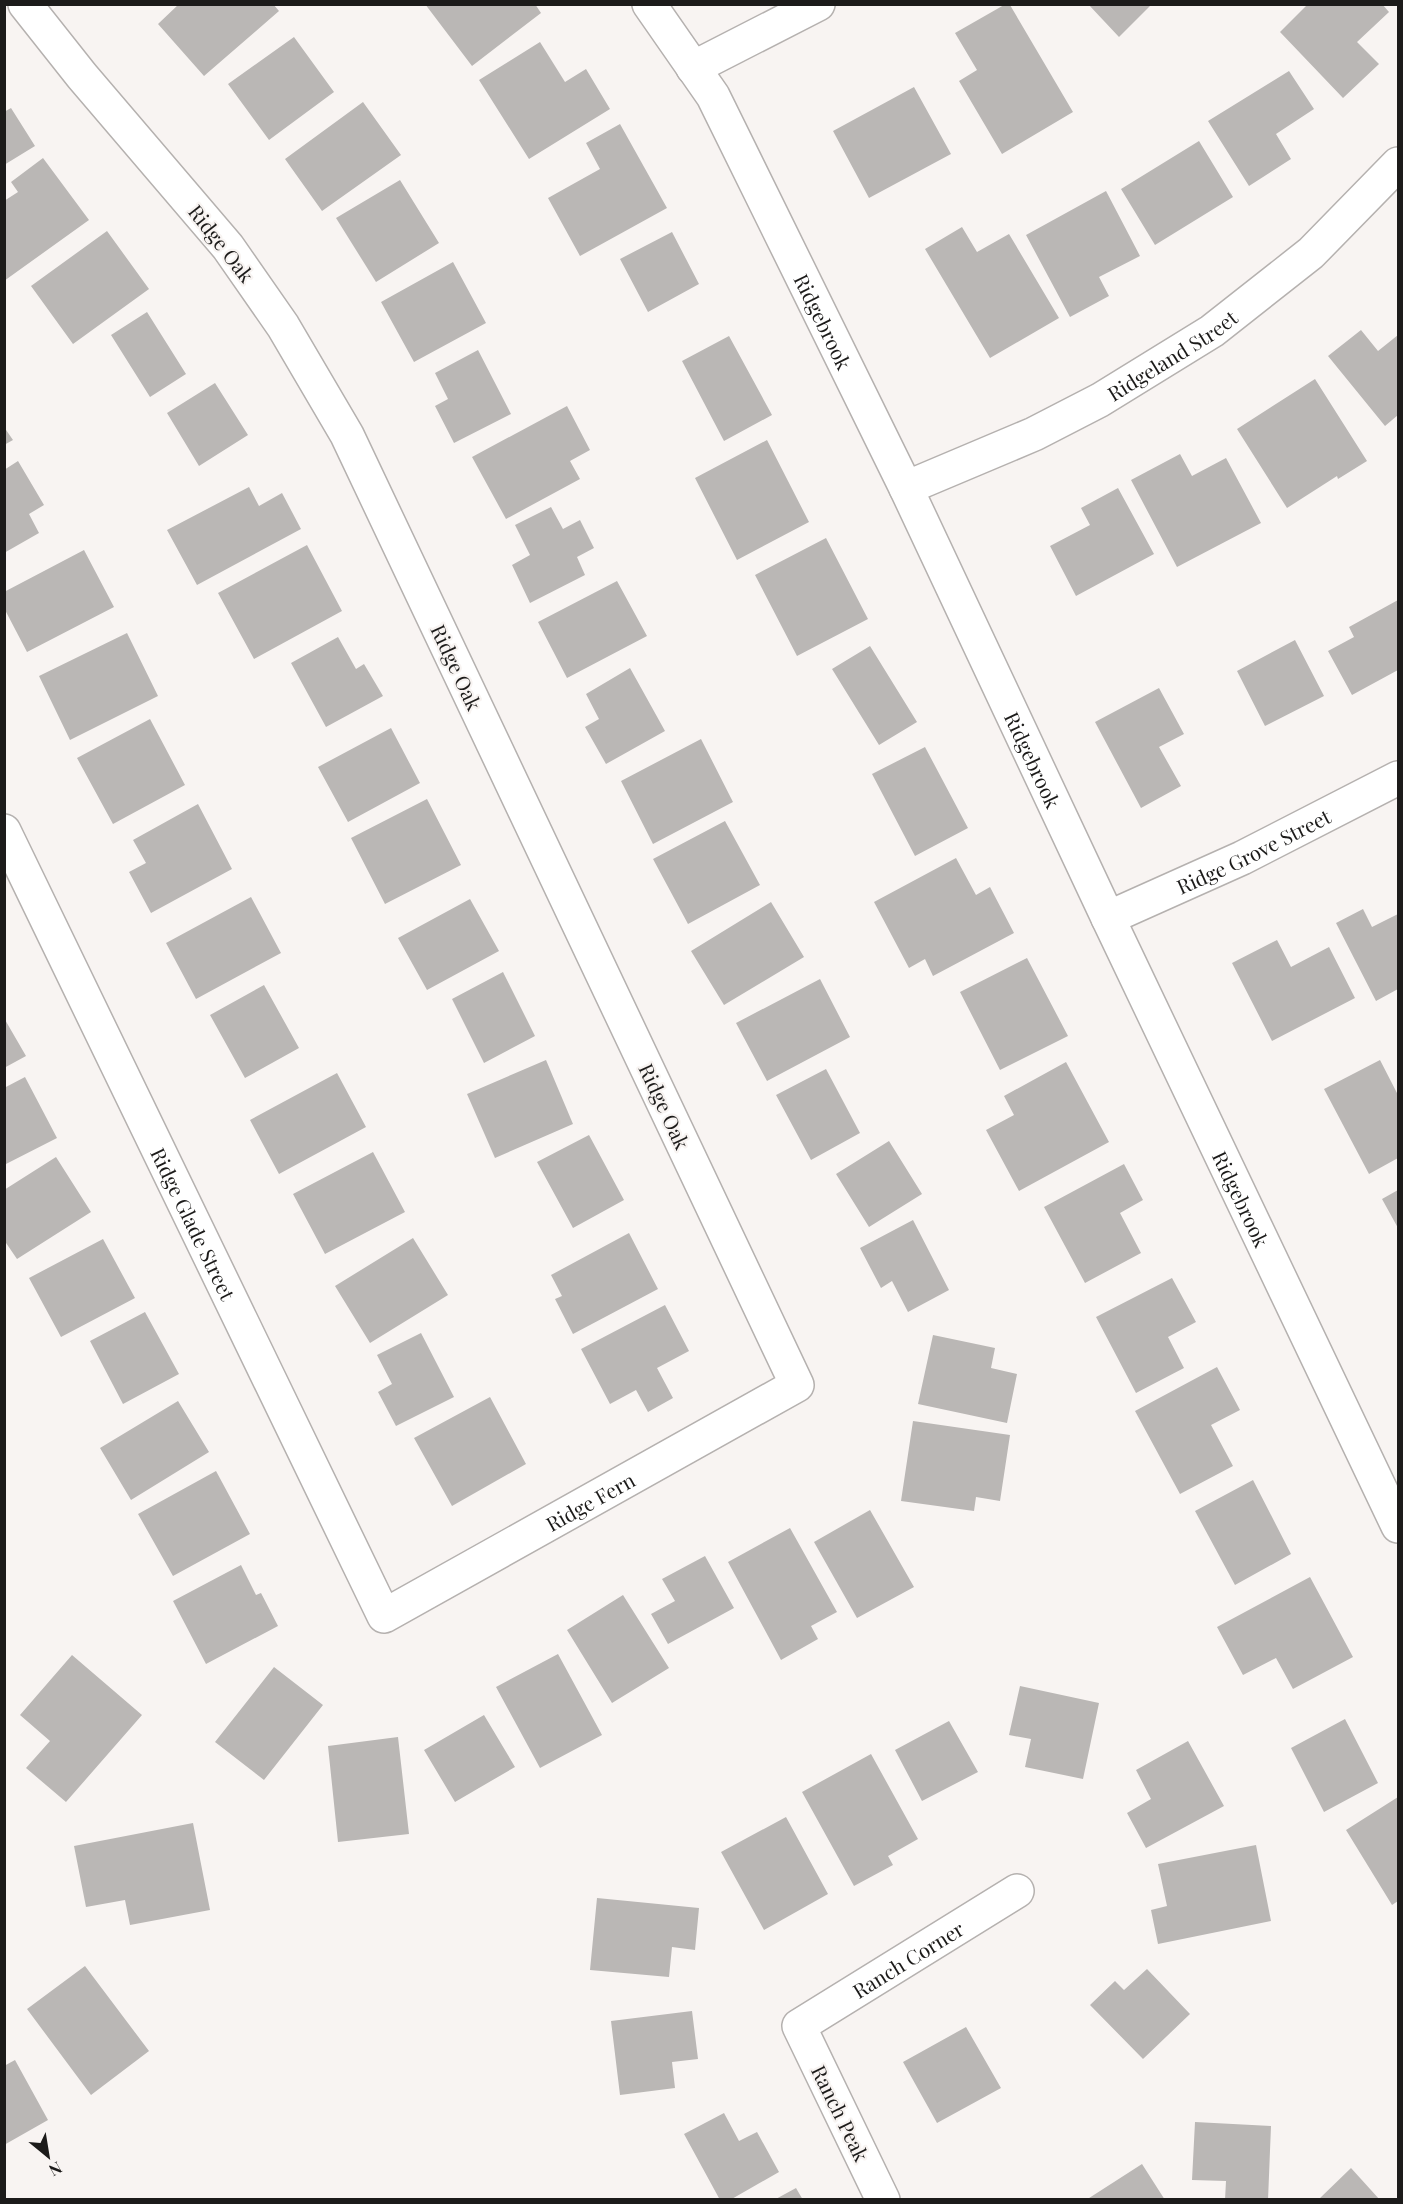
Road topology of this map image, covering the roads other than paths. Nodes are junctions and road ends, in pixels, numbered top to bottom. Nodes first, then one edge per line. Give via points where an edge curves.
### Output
1 (26, 4) edge
2 (649, 4) edge
3 (818, 4) edge
4 (693, 68) junction
5 (1398, 164) edge
6 (906, 488) junction
7 (1398, 778) edge
8 (4, 831) edge
9 (1108, 918) junction
10 (797, 1385) joint
11 (1398, 1526) edge
12 (384, 1616) joint
13 (1017, 1891) dead end
14 (799, 2026) joint
15 (883, 2199) edge

1 - 10 street, Ridge Oak via 228,247 283,326 347,435
2 - 4 street, Ridgebrook
3 - 4 street
4 - 6 street, Ridgebrook via 713,96
5 - 6 street, Ridgeland Street via 1311,253 1212,331 1081,410
6 - 9 street, Ridgebrook
7 - 9 street, Ridge Grove Street via 1242,858
8 - 12 street, Ridge Glade Street
9 - 11 street, Ridgebrook
10 - 12 street, Ridge Fern
13 - 14 street, Ranch Corner
14 - 15 street, Ranch Peak

